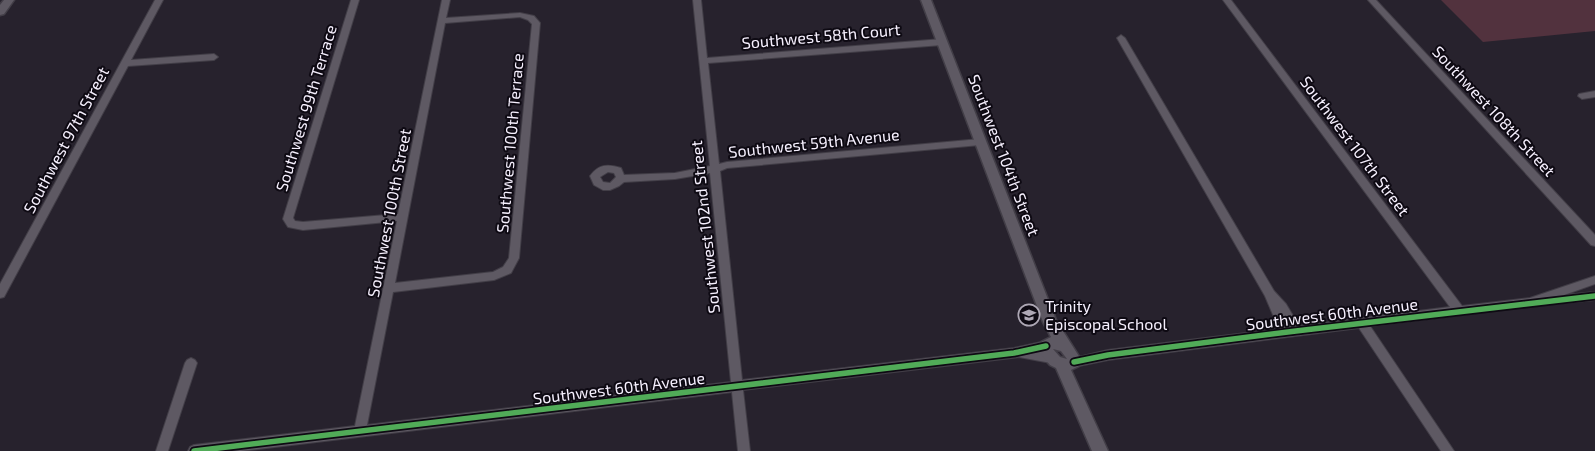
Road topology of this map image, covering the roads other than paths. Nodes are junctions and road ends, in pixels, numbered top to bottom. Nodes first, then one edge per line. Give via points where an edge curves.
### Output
1 (9, 0) edge
2 (159, 0) edge
3 (354, 0) edge
4 (446, 0) edge
5 (697, 0) edge
6 (926, 0) edge
7 (1227, 0) edge
8 (1372, 0) edge
9 (0, 12) edge
10 (442, 21) junction
11 (1121, 38) dead end
12 (942, 42) junction
13 (214, 57) dead end
14 (703, 61) junction
15 (125, 63) junction
16 (1595, 94) edge
17 (1582, 96) dead end
18 (980, 142) junction
19 (714, 169) junction
20 (621, 178) dead end
21 (403, 217) junction
22 (1595, 242) edge
23 (1595, 280) edge
24 (389, 288) junction
25 (0, 294) edge
26 (1595, 296) edge
27 (1531, 302) junction
28 (1459, 310) junction
29 (1362, 322) junction
30 (1291, 331) junction
31 (1061, 355) junction
32 (191, 363) dead end
33 (737, 387) junction
34 (360, 431) junction
35 (162, 451) edge
36 (194, 451) edge
37 (744, 451) edge
38 (1100, 451) edge
39 (1448, 451) edge

1 - 9 street
2 - 15 street, Southwest 97th Street
3 - 21 street, Southwest 99th Terrace via 288,219 292,224 308,226
4 - 10 street, Southwest 100th Street
5 - 14 street, Southwest 102nd Street
6 - 12 street, Southwest 104th Street
7 - 28 street, Southwest 107th Street
8 - 22 street, Southwest 108th Street
10 - 21 street, Southwest 100th Street
10 - 24 street, Southwest 100th Terrace via 516,15 531,18 536,26 515,254 508,270 489,277
11 - 30 street
12 - 14 street, Southwest 58th Court
12 - 18 street, Southwest 104th Street
13 - 15 street
14 - 19 street, Southwest 102nd Street
15 - 25 street, Southwest 97th Street
16 - 17 street
18 - 19 street, Southwest 59th Avenue via 727,165
18 - 31 street, Southwest 104th Street
19 - 20 street, Southwest 59th Avenue via 702,174
19 - 33 street, Southwest 102nd Street
21 - 24 street, Southwest 100th Street
23 - 27 street, Southwest 60th Avenue
24 - 34 street, Southwest 100th Street
26 - 27 street, Southwest 60th Avenue
27 - 28 street, Southwest 60th Avenue
28 - 29 street, Southwest 60th Avenue
29 - 30 street, Southwest 60th Avenue
29 - 39 street
30 - 31 street, Southwest 60th Avenue via 1108,355
31 - 33 street, Southwest 60th Avenue via 1014,353
31 - 38 street, Southwest 104th Street
32 - 35 street
33 - 34 street, Southwest 60th Avenue
33 - 37 street, Southwest 102nd Street
34 - 36 street, Southwest 60th Avenue

